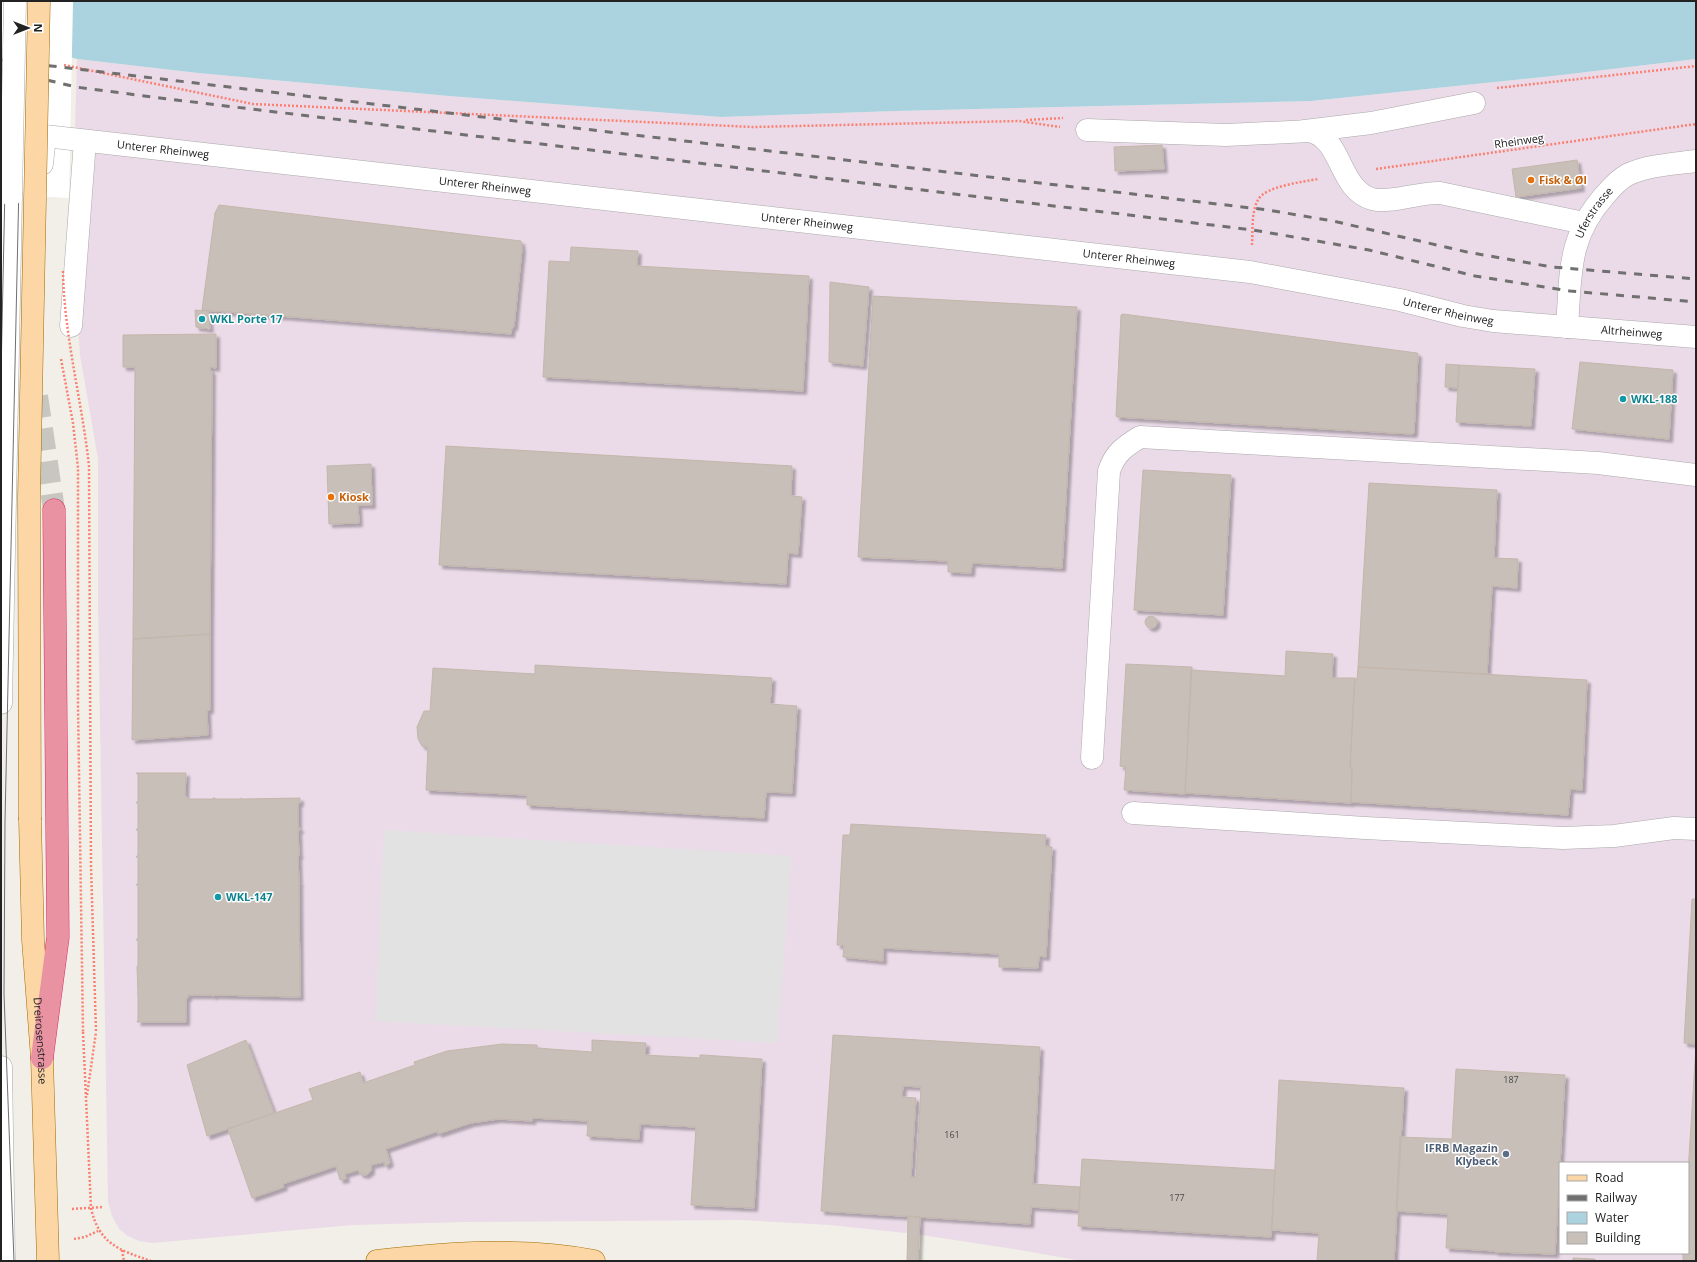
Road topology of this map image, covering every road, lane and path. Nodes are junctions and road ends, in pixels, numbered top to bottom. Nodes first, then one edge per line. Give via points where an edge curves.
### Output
1 (15, 1) edge
2 (39, 1) edge
3 (65, 62) dead end
4 (62, 64) dead end
5 (65, 69) dead end
6 (1474, 103) dead end
7 (1696, 124) edge
8 (1087, 130) joint
9 (1305, 131) junction
10 (85, 141) junction
11 (1696, 161) edge
12 (1345, 173) junction
13 (1584, 223) junction
14 (63, 269) dead end
15 (1250, 272) junction
16 (25, 322) dead end
17 (71, 326) dead end
18 (1567, 327) junction
19 (1696, 337) edge
20 (60, 357) dead end
21 (1696, 475) edge
22 (54, 510) tunnel mouth
23 (1, 703) edge
24 (1092, 758) dead end
25 (1133, 813) dead end
26 (1696, 829) edge
27 (42, 1058) junction
28 (1, 1067) edge
29 (86, 1101) junction
30 (122, 1250) junction
31 (48, 1251) edge
32 (562, 1259) edge
33 (4, 1261) edge
34 (60, 1261) edge
35 (124, 1261) edge
36 (151, 1261) edge
37 (377, 1261) edge
38 (594, 1261) edge

1 - 23 street, bridge
2 - 27 main road, Dreirosenstrasse, bridge via 29,497 30,820 33,940
3 - 5 path
4 - 8 path via 253,104 753,127 1019,121
6 - 9 street via 1371,123
7 - 12 path, Rheinweg
8 - 9 street via 1226,135
9 - 12 street via 1322,137 1334,152
10 - 15 street, Unterer Rheinweg
10 - 16 street, Unterer Rheinweg via 45,136
10 - 17 street
11 - 13 street, Uferstrasse via 1643,169 1627,175 1615,184
12 - 13 street via 1359,193 1377,200 1440,193
12 - 15 path, Rheinweg via 1276,188 1266,191 1260,197 1255,209
13 - 18 street, Uferstrasse via 1575,246 1571,270
14 - 29 path, bridge via 68,327 86,433 89,473 90,858 96,1032
15 - 18 street, Unterer Rheinweg via 1400,300 1463,316
18 - 19 street, Altrheinweg
20 - 29 path, bridge via 73,423 78,468 78,706
21 - 24 street via 1598,463 1140,437 1125,446 1114,458 1109,471
22 - 27 highway via 58,937
25 - 26 street via 1563,838 1614,836 1674,828
27 - 31 main road, Dreirosenstrasse
28 - 33 street
29 - 30 path via 91,1208 98,1231
30 - 35 path
30 - 36 path
31 - 34 main road
32 - 37 main road via 527,1253 464,1254
32 - 38 main road

